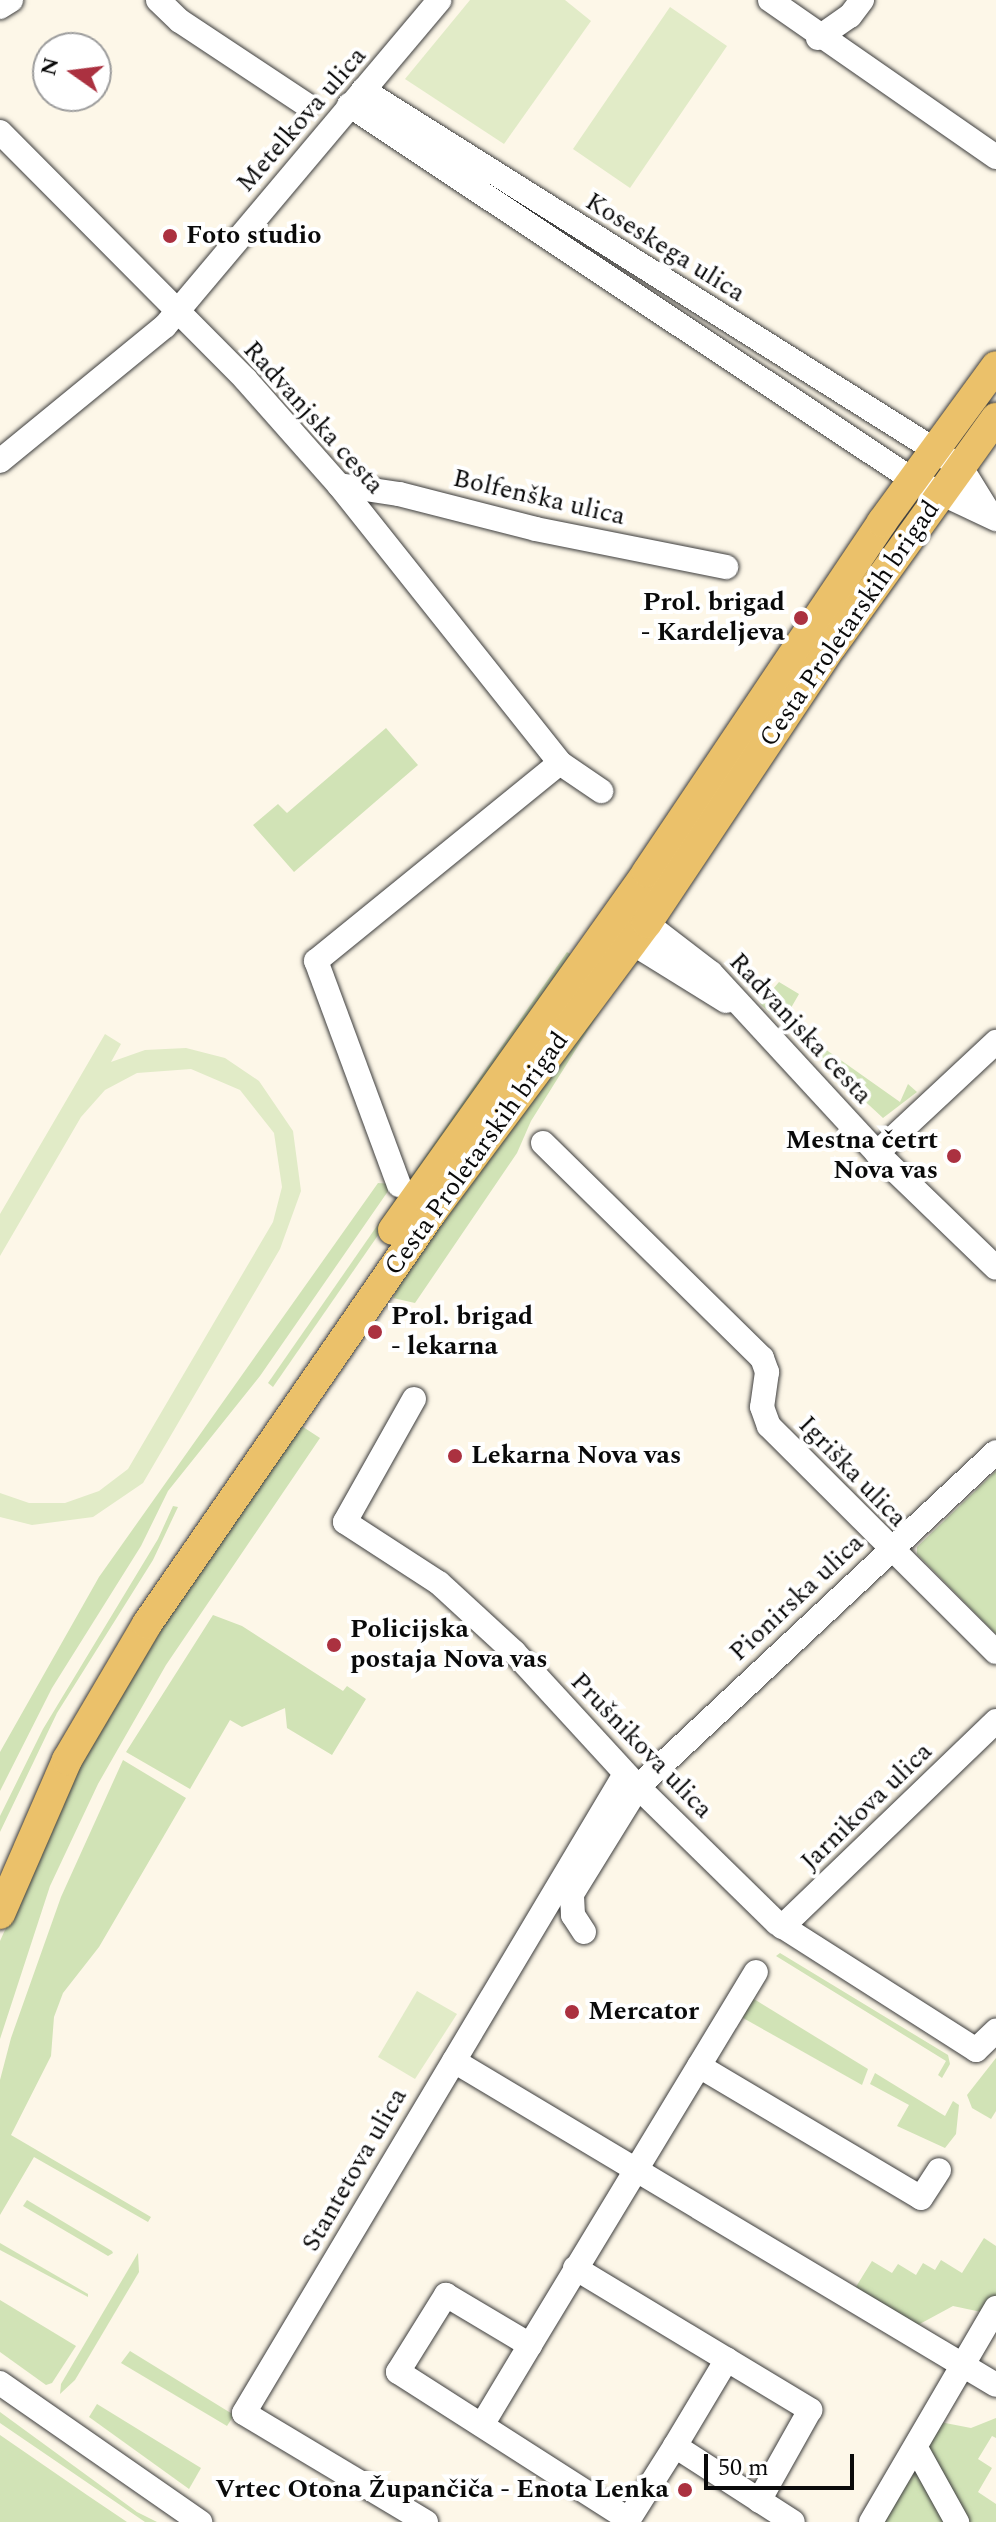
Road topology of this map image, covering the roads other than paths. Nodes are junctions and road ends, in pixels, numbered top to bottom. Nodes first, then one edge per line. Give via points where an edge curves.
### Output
1 (11, 0) edge
2 (158, 0) edge
3 (440, 0) edge
4 (770, 0) edge
5 (862, 0) edge
6 (0, 7) edge
7 (818, 38) junction
8 (356, 98) junction
9 (307, 105) dead end
10 (0, 132) edge
11 (996, 157) edge
12 (175, 312) junction
13 (996, 366) edge
14 (996, 418) edge
15 (6, 450) edge
16 (950, 460) junction
17 (339, 485) junction
18 (925, 488) junction
19 (994, 517) edge
20 (726, 567) dead end
21 (560, 763) junction
22 (601, 791) dead end
23 (615, 915) junction
24 (640, 934) junction
25 (996, 1042) edge
26 (543, 1143) dead end
27 (877, 1153) junction
28 (399, 1185) dead end
29 (996, 1268) edge
30 (414, 1399) dead end
31 (996, 1452) edge
32 (890, 1550) junction
33 (996, 1652) edge
34 (996, 1721) edge
35 (632, 1780) junction
36 (0, 1857) edge
37 (0, 1914) edge
38 (780, 1925) junction
39 (584, 1932) dead end
40 (756, 1972) dead end
41 (996, 2031) edge
42 (454, 2061) junction
43 (699, 2066) junction
44 (636, 2169) junction
45 (939, 2170) dead end
46 (575, 2268) junction
47 (996, 2308) edge
48 (530, 2345) junction
49 (727, 2359) junction
50 (962, 2364) junction
51 (0, 2383) edge
52 (996, 2385) edge
53 (482, 2425) junction
54 (675, 2446) junction
55 (916, 2448) junction
56 (759, 2501) junction
57 (628, 2520) edge
58 (200, 2522) edge
59 (426, 2522) edge
60 (793, 2522) edge
61 (871, 2522) edge
62 (957, 2522) edge

1 - 6 street
2 - 9 street via 180,21
3 - 8 street, Metelkova ulica
4 - 7 street
5 - 7 street via 850,16
7 - 11 street
8 - 12 street, Metelkova ulica
8 - 16 street, Koseskega ulica
8 - 18 street, Koseskega ulica
10 - 12 street, Radvanjska cesta
12 - 15 street, Metelkova ulica
12 - 17 street, Radvanjska cesta via 246,380
13 - 16 main road, Cesta Proletarskih brigad
14 - 16 main road, Cesta Proletarskih brigad
16 - 18 main road, Cesta Proletarskih brigad
16 - 19 street
17 - 20 street, Bolfenška ulica
17 - 21 street, Radvanjska cesta
18 - 19 street, Koseskega ulica
18 - 23 main road, Cesta Proletarskih brigad
18 - 24 main road, Cesta Proletarskih brigad
21 - 22 street, Radvanjska cesta
21 - 28 street via 316,961
23 - 24 street, Radvanjska cesta
23 - 36 main road, Cesta Proletarskih brigad via 130,1612 49,1750
24 - 27 street, Radvanjska cesta via 711,973
24 - 37 main road, Cesta Proletarskih brigad via 432,1212 147,1624 67,1760
25 - 27 street
26 - 32 street, Igriška ulica via 762,1358 767,1372 762,1407 769,1426
27 - 29 street, Radvanjska cesta
30 - 35 street, Prušnikova ulica via 345,1522 439,1583 514,1652
31 - 32 street, Pionirska ulica
32 - 33 street, Igriška ulica
32 - 35 street, Pionirska ulica
34 - 38 street, Jarnikova ulica
35 - 38 street, Prušnikova ulica
35 - 39 street via 572,1894 573,1915
35 - 42 street, Stantetova ulica
38 - 41 street, Prušnikova ulica via 976,2050
40 - 43 street
42 - 44 street
42 - 59 street, Stantetova ulica via 244,2413
43 - 44 street
43 - 45 street via 921,2198
44 - 46 street
44 - 50 street
46 - 48 street
46 - 49 street
47 - 50 street
48 - 53 street
48 - 53 street via 446,2295 398,2372
49 - 54 street
49 - 56 street via 810,2410
50 - 52 street
50 - 55 street
51 - 58 street
53 - 57 street
54 - 56 street
54 - 57 street
55 - 61 street
55 - 62 street
56 - 60 street

